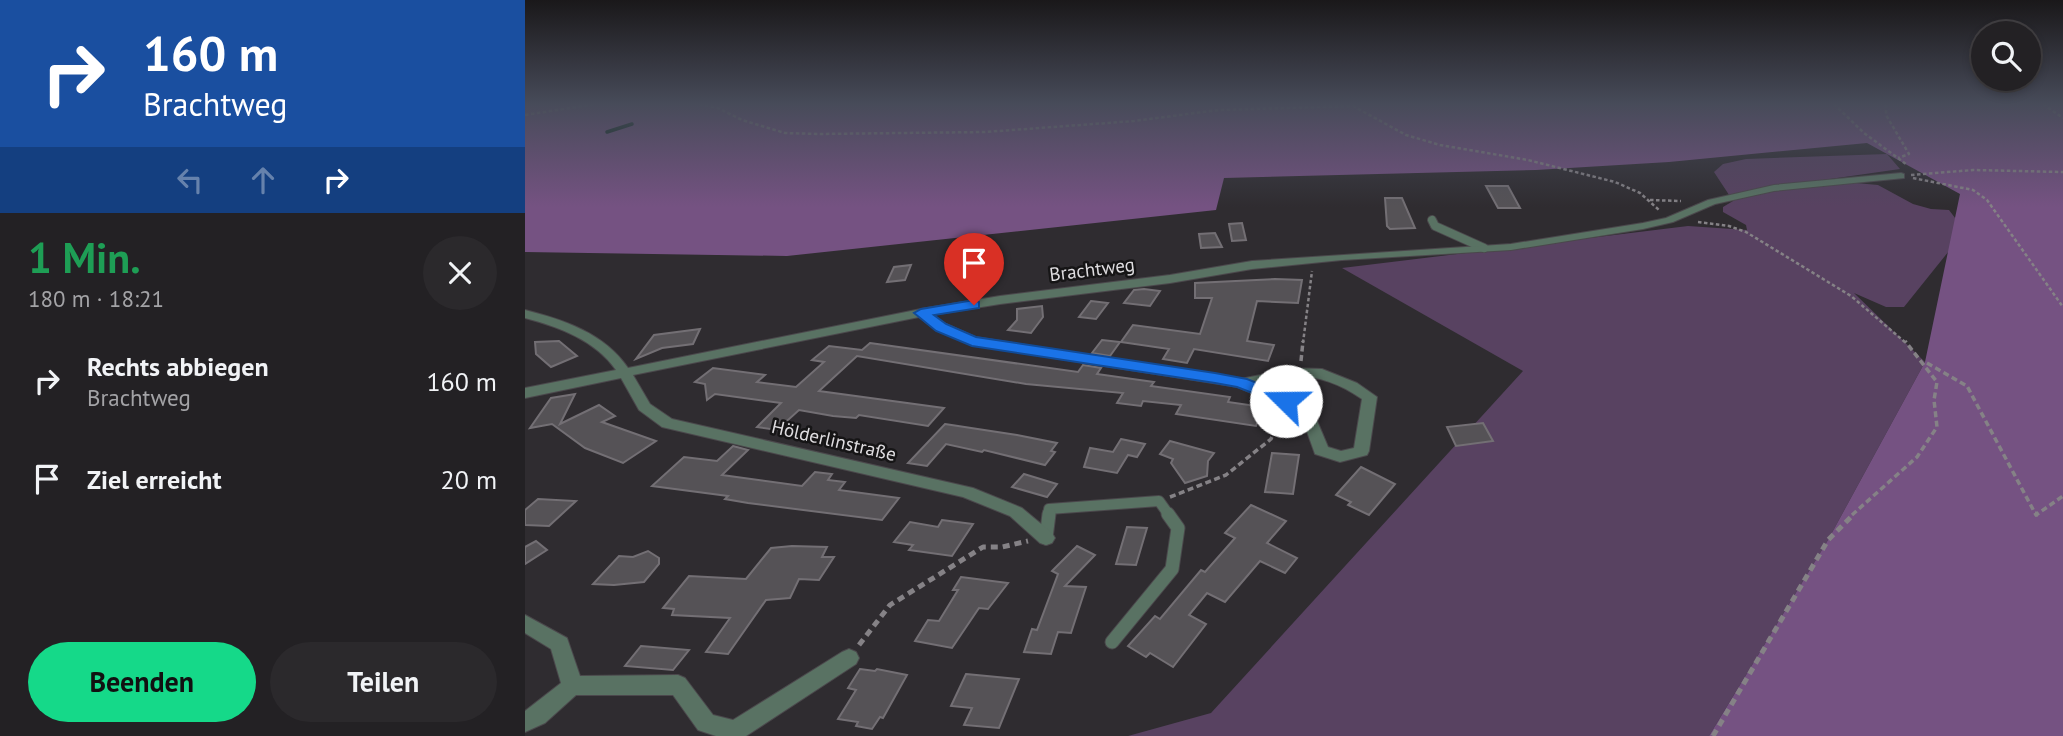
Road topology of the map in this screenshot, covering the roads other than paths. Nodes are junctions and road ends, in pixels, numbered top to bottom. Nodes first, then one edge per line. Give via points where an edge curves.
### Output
1 (1904, 176) road end
2 (1432, 220) dead end
3 (1484, 248) junction
4 (921, 313) junction
5 (525, 314) edge
6 (625, 373) junction
7 (1241, 383) junction
8 (525, 393) edge
9 (1046, 538) joint
10 (525, 623) edge
11 (1112, 642) dead end
12 (849, 658) road end
13 (572, 686) junction
14 (525, 722) edge

1 - 3 street, Brachtweg via 1846,179 1738,195 1669,220 1590,236
2 - 3 lane via 1435,226
3 - 4 street, Brachtweg via 1252,265
4 - 6 street, Brachtweg
4 - 7 street via 972,341
5 - 6 street, Hölderlinstraße via 585,334 609,352
6 - 8 street, Brachtweg
6 - 9 street, Hölderlinstraße via 642,407 667,423 967,492 1016,512
7 - 7 street via 1300,370 1346,381 1370,397 1361,452 1340,457 1321,450 1307,412
9 - 11 lane via 1049,509 1159,501 1178,528 1172,569
10 - 13 street via 560,644
12 - 13 street via 734,732 706,723 678,685
13 - 14 street

